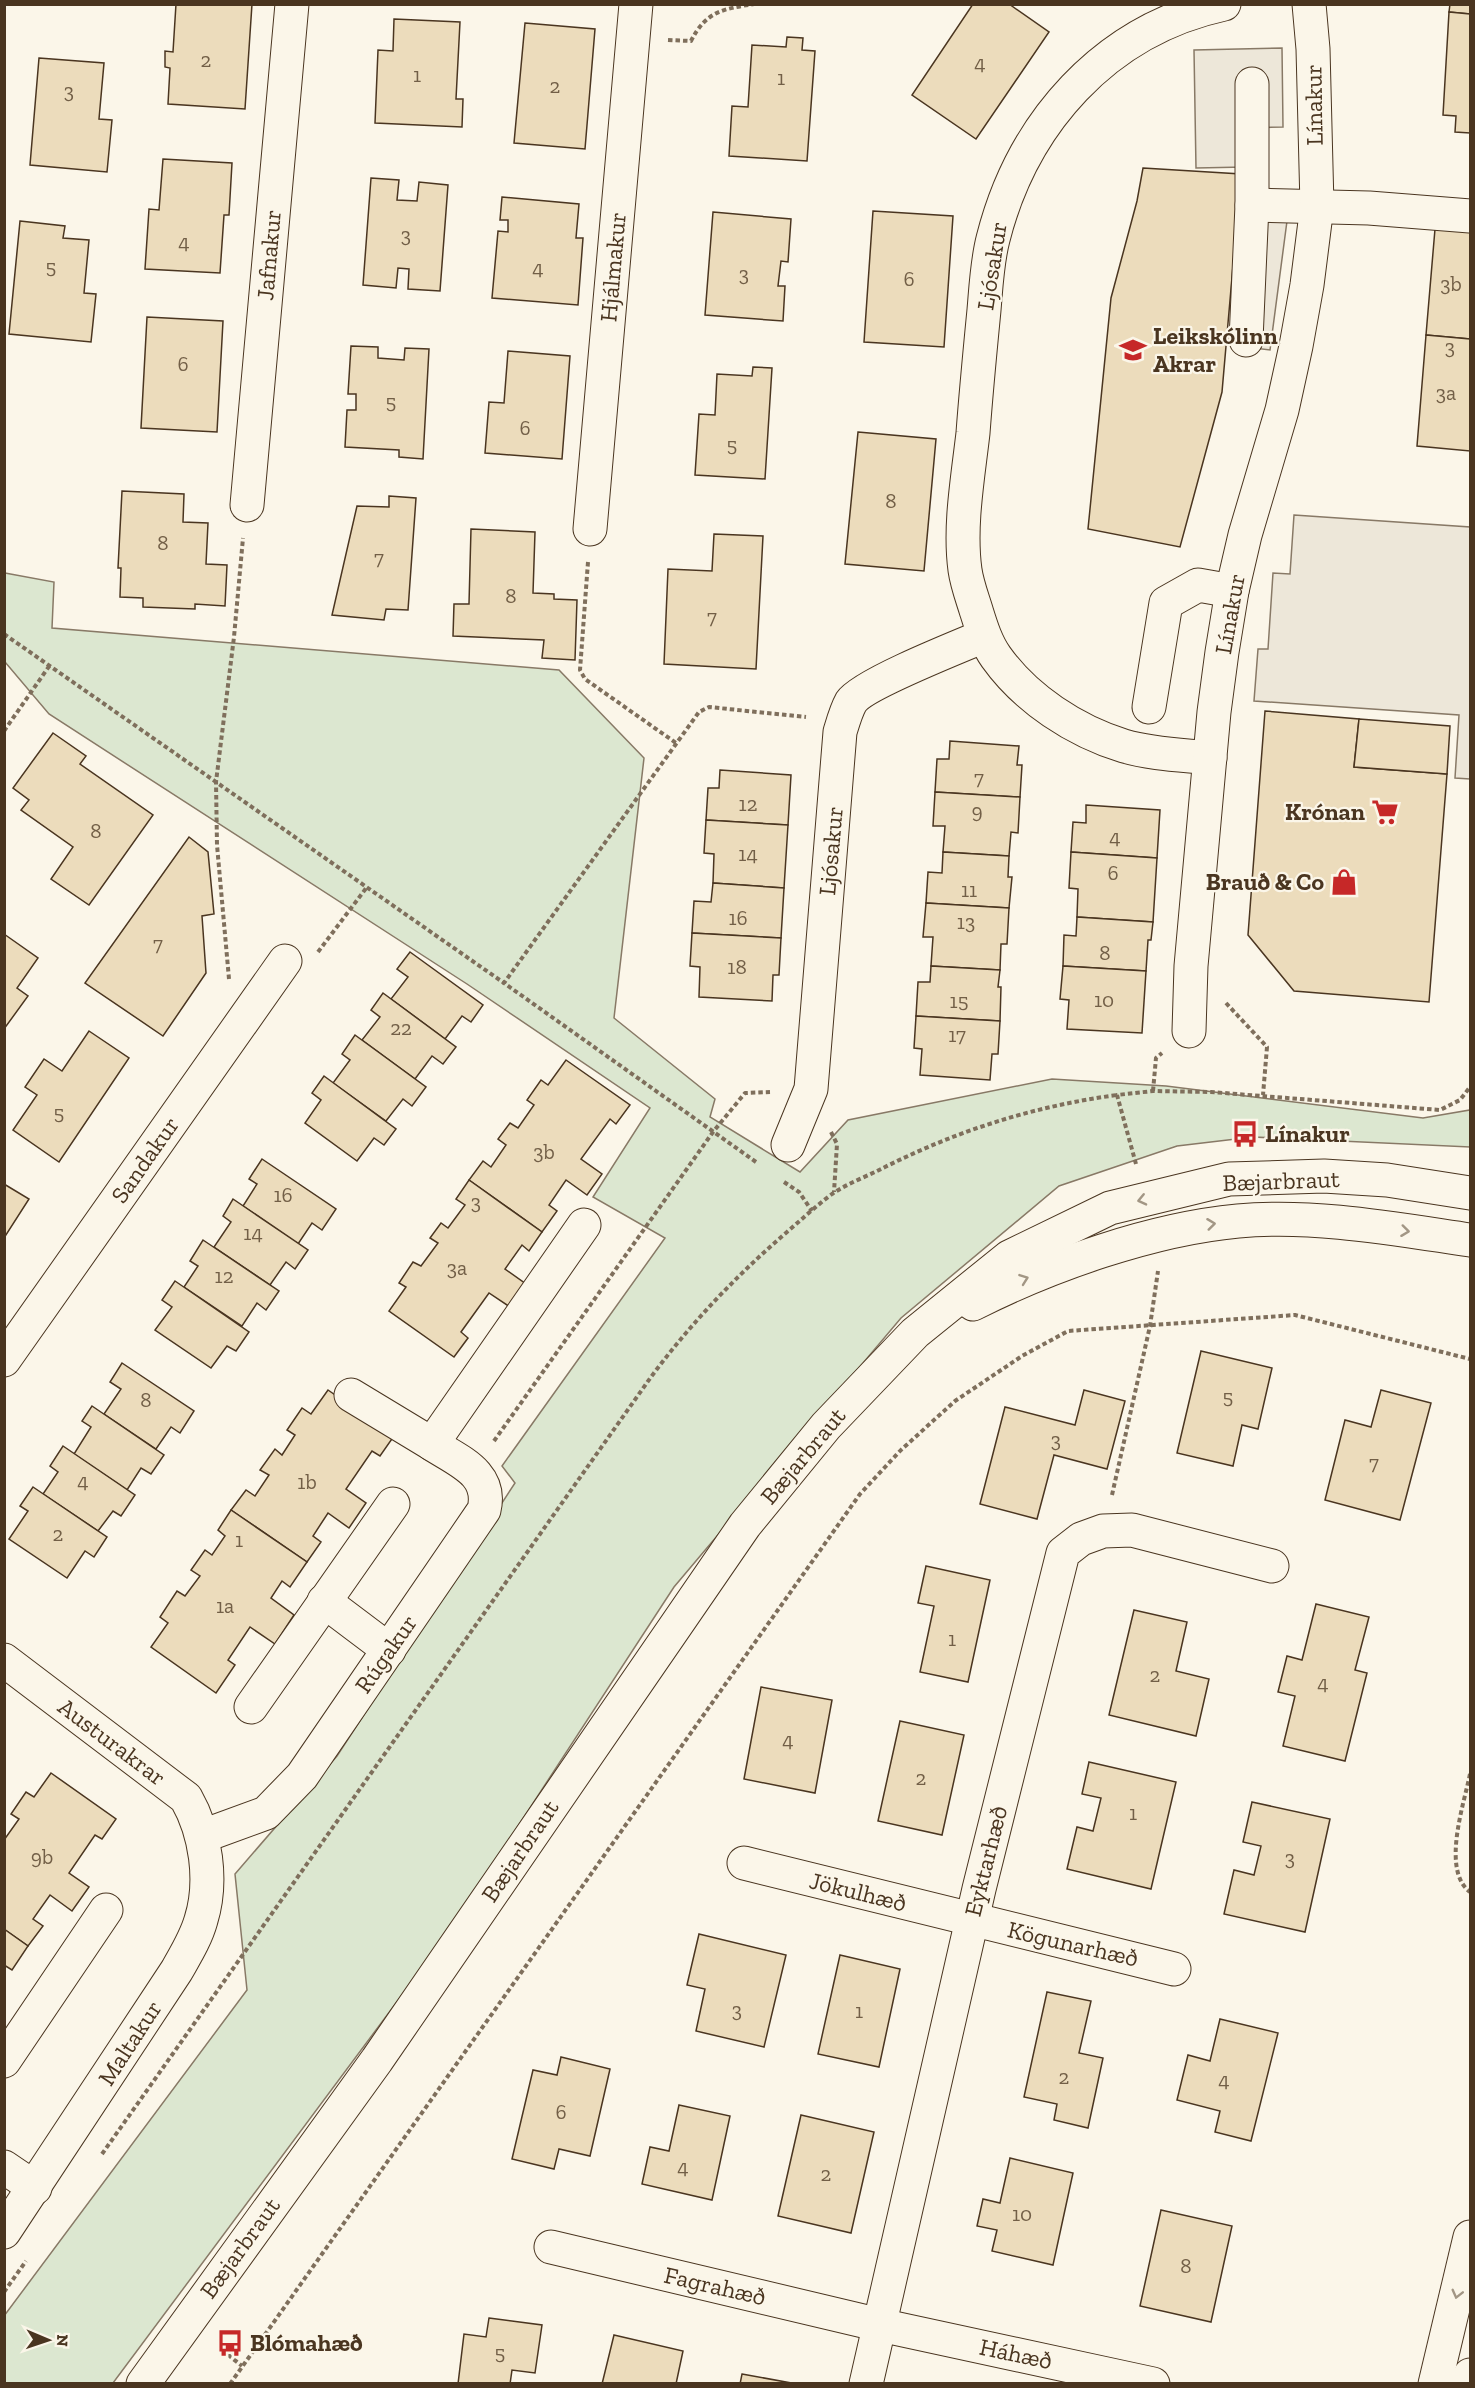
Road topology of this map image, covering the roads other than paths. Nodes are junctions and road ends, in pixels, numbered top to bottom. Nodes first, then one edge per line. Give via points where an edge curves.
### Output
1 (292, 4) edge
2 (636, 4) edge
3 (1224, 4) edge
4 (1309, 4) edge
5 (1252, 84) dead end
6 (1252, 205) junction
7 (1317, 206) junction
8 (1470, 216) edge
9 (1246, 340) dead end
10 (246, 505) road end
11 (590, 529) road end
12 (1232, 591) junction
13 (984, 636) junction
14 (1149, 708) dead end
15 (1210, 758) junction
16 (285, 961) road end
17 (1190, 1031) dead end
18 (788, 1145) dead end
19 (1470, 1193) edge
20 (584, 1225) dead end
21 (1470, 1240) edge
22 (915, 1333) junction
23 (4, 1360) edge
24 (351, 1395) dead end
25 (432, 1444) junction
26 (393, 1504) dead end
27 (1272, 1566) dead end
28 (324, 1601) junction
29 (389, 1650) junction
30 (4, 1660) edge
31 (251, 1707) dead end
32 (202, 1836) junction
33 (744, 1863) dead end
34 (106, 1910) dead end
35 (971, 1920) junction
36 (1174, 1969) dead end
37 (4, 2061) edge
38 (4, 2167) edge
39 (35, 2188) junction
40 (4, 2232) edge
41 (1470, 2237) edge
42 (551, 2247) dead end
43 (880, 2325) junction
44 (1470, 2375) edge
45 (143, 2384) edge
46 (866, 2384) edge
47 (1153, 2384) edge
48 (1435, 2384) edge
49 (1468, 2384) edge

1 - 10 street, Jafnakur
2 - 11 street, Hjálmakur
3 - 13 street, Ljósakur via 1183,16 1150,32 1078,83 1032,140 1006,197 992,242 987,277 965,516 966,571
4 - 7 street, Línakur
5 - 6 street
6 - 7 street
6 - 9 street
7 - 8 street
7 - 12 street, Línakur via 1307,285 1282,410
12 - 14 street via 1198,585 1166,603
12 - 15 street, Línakur
13 - 15 street, Ljósakur via 996,657 1025,689 1073,724 1126,747
13 - 18 street, Ljósakur via 872,686 852,700 843,721 812,1089
15 - 17 street, Línakur via 1191,966
16 - 23 street, Sandakur
19 -> 22 street, Bæjarbraut via 1388,1180 1324,1176 1229,1179 1110,1208 1009,1257
20 - 25 street
22 -> 21 street, Bæjarbraut via 1015,1282 1119,1246 1197,1226 1284,1219
22 - 45 street, Bæjarbraut via 826,1426 745,1525 377,2060
24 - 25 street
25 - 29 street, Rúgakur via 481,1479 486,1491 484,1510
26 - 28 street
27 - 35 street, Eyktarhæð via 1132,1530 1103,1531 1081,1539 1063,1553
28 - 29 street
28 - 31 street
29 - 32 street, Rúgakur via 284,1796 266,1813
30 - 32 street, Austurakrar via 186,1798
32 - 39 street, Maltakur via 205,1896 190,1947
33 - 35 street, Jökulhæð
34 - 37 street
35 - 36 street, Kögunarhæð
35 - 43 street, Eyktarhæð
38 - 39 street
39 - 40 street, Maltakur
41 -> 48 street
42 - 43 street, Fagrahæð
43 - 46 street, Eyktarhæð
43 - 47 street, Háhæð
44 - 49 street

